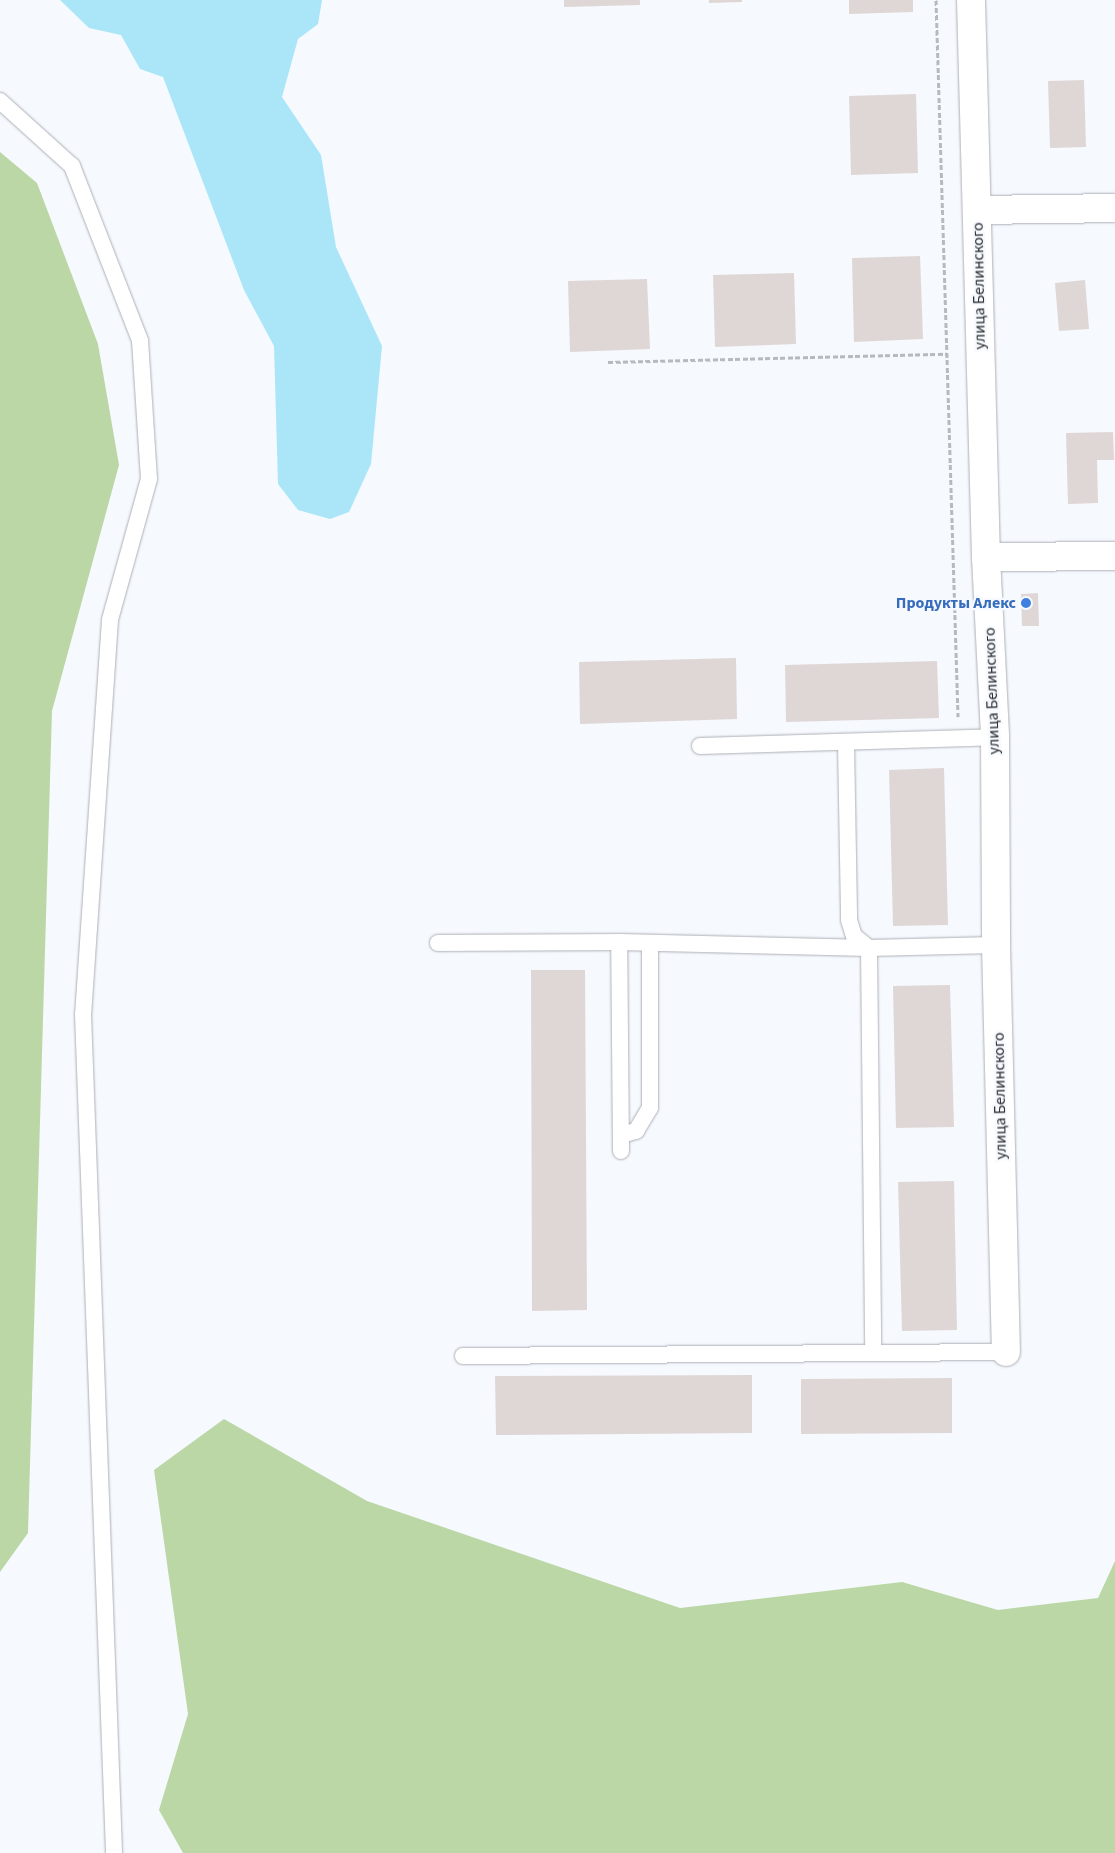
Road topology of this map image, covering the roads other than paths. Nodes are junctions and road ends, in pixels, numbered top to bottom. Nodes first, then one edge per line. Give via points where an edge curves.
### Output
1 (971, 0) edge
2 (0, 101) edge
3 (1115, 208) edge
4 (977, 210) junction
5 (1115, 556) edge
6 (986, 557) junction
7 (995, 737) junction
8 (846, 742) junction
9 (700, 746) dead end
10 (619, 942) junction
11 (438, 944) dead end
12 (650, 944) junction
13 (996, 945) junction
14 (869, 948) junction
15 (873, 1352) junction
16 (1006, 1352) joint
17 (463, 1356) dead end
18 (114, 1853) edge

1 - 4 street, улица Белинского
2 - 18 lane via 72,166 140,340 149,479 110,620 83,1014
3 - 4 street
4 - 6 street, улица Белинского
5 - 6 street
6 - 7 street, улица Белинского
7 - 8 lane
7 - 13 street, улица Белинского
8 - 9 lane
8 - 14 lane via 849,920 854,936
10 - 11 lane
10 - 12 lane
10 - 12 lane via 621,1143 636,1131 650,1108
12 - 14 lane
13 - 14 lane
13 - 16 street, улица Белинского
14 - 15 lane
15 - 16 lane
15 - 17 lane

